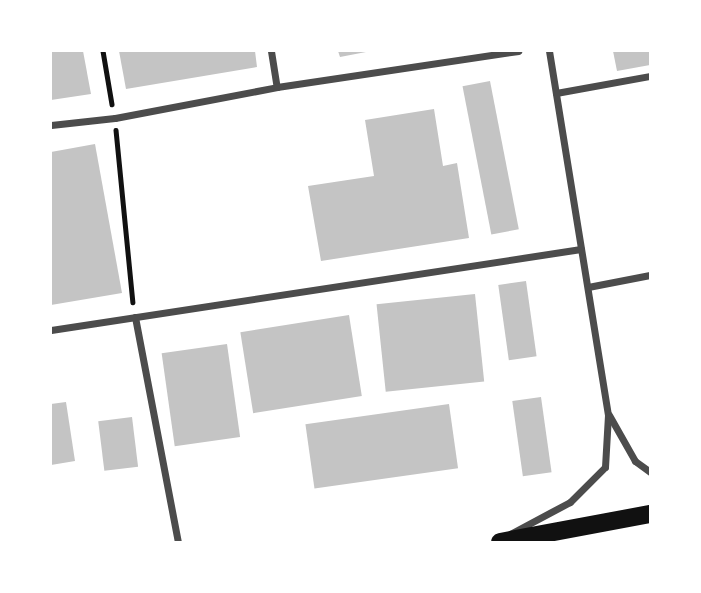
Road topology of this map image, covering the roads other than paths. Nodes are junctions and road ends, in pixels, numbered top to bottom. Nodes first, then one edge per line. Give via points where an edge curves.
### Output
1 (271, 51) edge
2 (518, 51) edge
3 (550, 51) edge
4 (650, 76) edge
5 (277, 87) junction
6 (556, 93) junction
7 (51, 125) edge
8 (582, 249) junction
9 (650, 275) edge
10 (588, 287) junction
11 (135, 317) junction
12 (51, 330) edge
13 (608, 415) junction
14 (650, 472) edge
15 (650, 514) edge
16 (178, 542) edge
17 (494, 542) edge
18 (500, 542) edge

1 - 5 street
2 - 5 street
3 - 6 street
4 - 6 street
5 - 7 street via 115,118
6 - 8 street
8 - 10 street
8 - 11 street
9 - 10 street
10 - 13 street
11 - 12 street
11 - 16 street
13 - 14 street via 635,461
13 - 17 street via 605,467 596,478 570,502
15 - 18 main road

